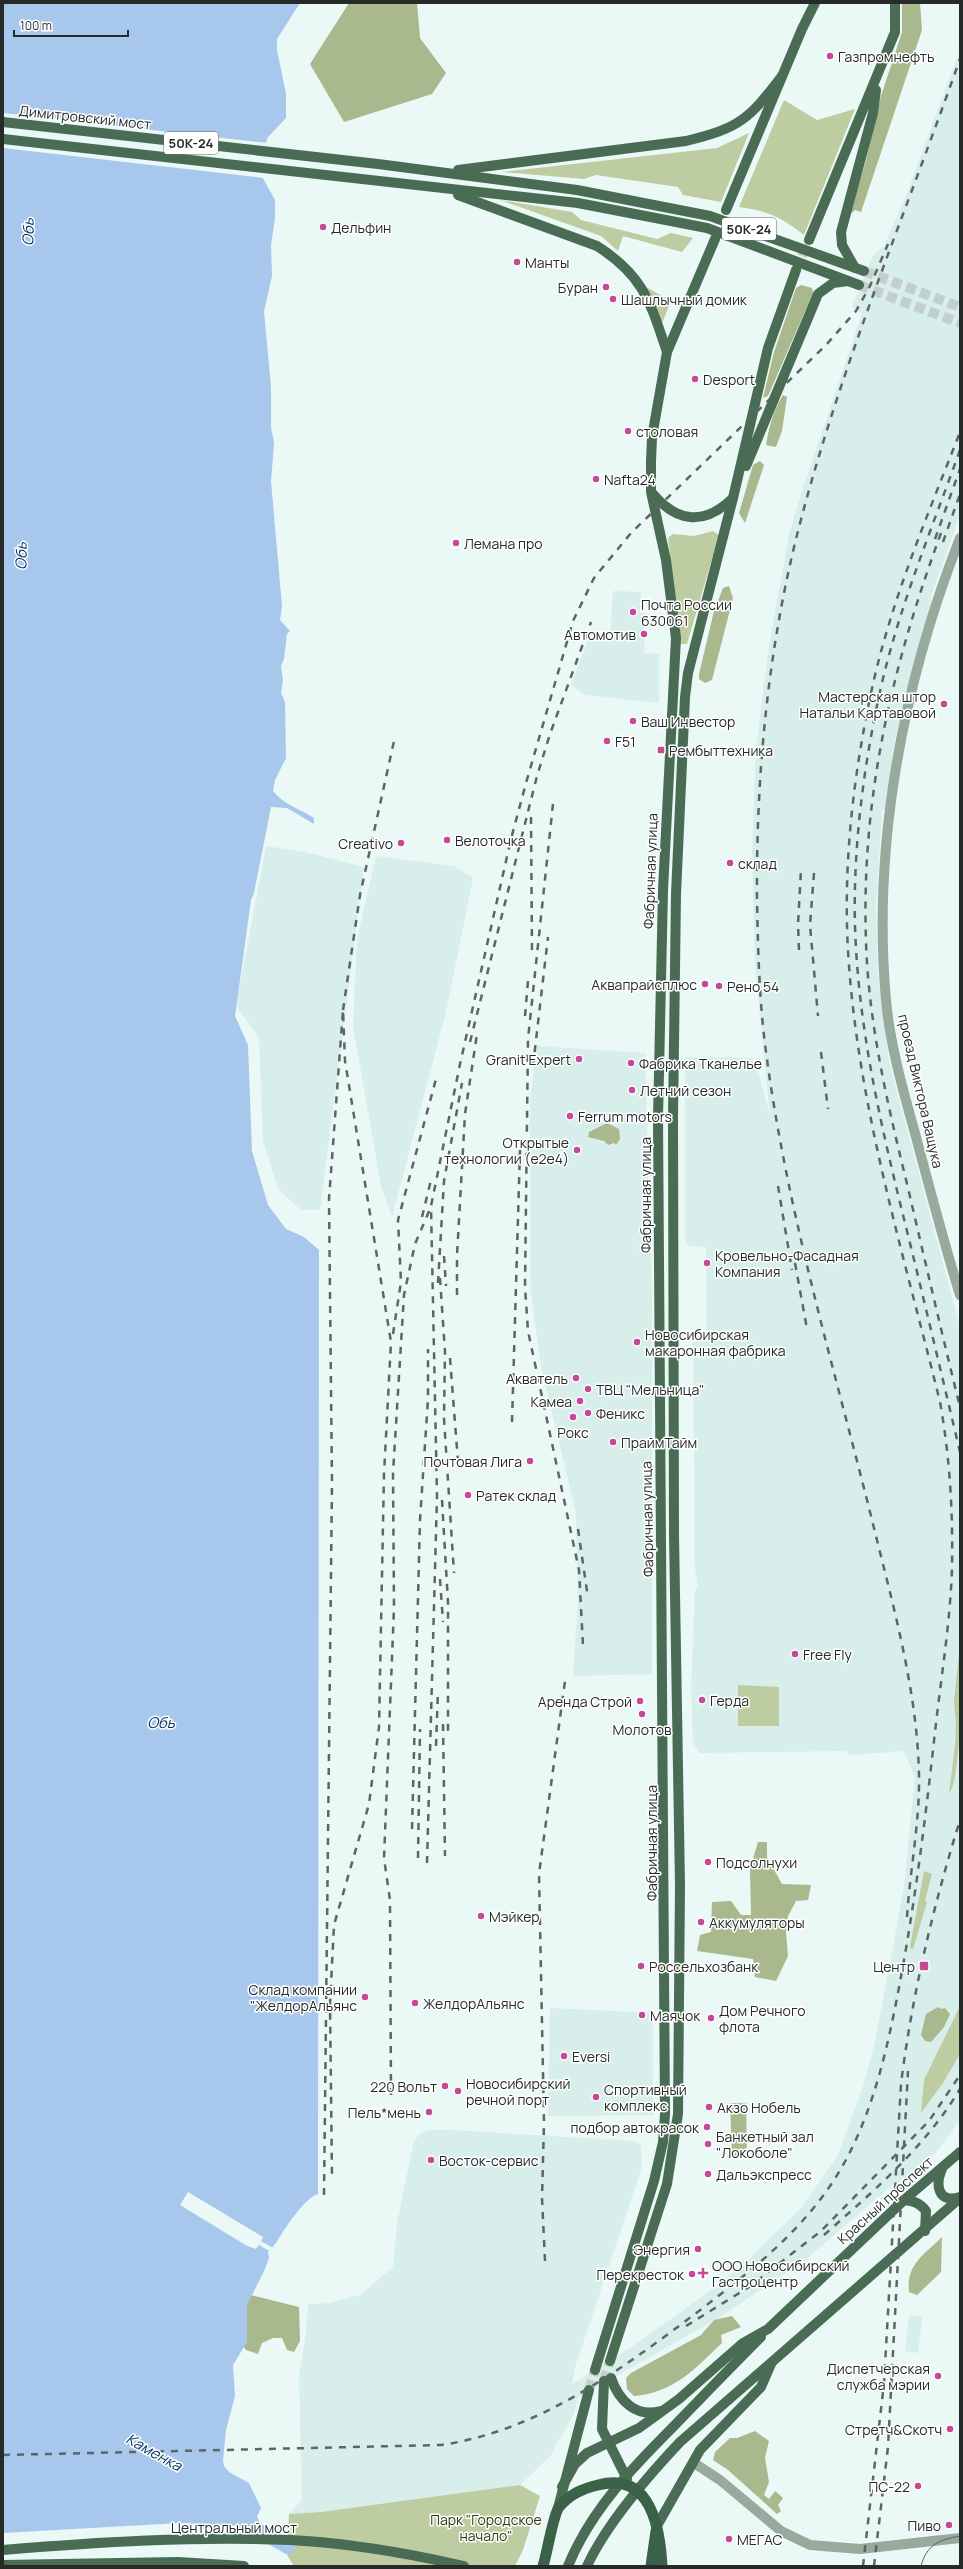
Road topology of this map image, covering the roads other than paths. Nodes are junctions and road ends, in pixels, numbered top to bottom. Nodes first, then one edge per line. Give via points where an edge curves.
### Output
1 (815, 3) edge
2 (895, 3) edge
3 (782, 76) junction
4 (877, 78) junction
5 (3, 122) edge
6 (3, 138) edge
7 (442, 172) junction
8 (439, 188) junction
9 (726, 210) dead end
10 (715, 239) dead end
11 (808, 240) tunnel mouth
12 (796, 270) tunnel mouth
13 (849, 281) junction
14 (859, 285) tunnel mouth
15 (668, 352) junction
16 (651, 492) junction
17 (733, 498) junction
18 (960, 538) edge
19 (960, 1295) edge
20 (960, 2152) edge
21 (942, 2167) junction
22 (960, 2198) edge
23 (904, 2200) junction
24 (925, 2231) junction
25 (768, 2329) junction
26 (610, 2361) tunnel mouth
27 (771, 2363) junction
28 (595, 2370) tunnel mouth
29 (590, 2390) tunnel mouth
30 (665, 2410) junction
31 (608, 2441) junction
32 (694, 2463) junction
33 (628, 2485) junction
34 (562, 2487) junction
35 (558, 2508) junction
36 (658, 2524) junction
37 (960, 2538) edge
38 (3, 2550) edge
39 (3, 2565) edge
40 (244, 2566) edge
41 (464, 2566) edge
42 (543, 2566) edge
43 (568, 2566) edge
44 (587, 2566) edge
45 (651, 2566) edge
46 (662, 2566) edge

1 - 3 main road
2 - 4 main road via 895,32
3 - 7 main road via 748,117 712,135 686,141
3 - 9 main road
4 - 7 main road, 50К-24 via 873,113 841,232 842,245 859,270 710,216 577,190
4 - 11 main road
5 - 7 main road, Димитровский мост / 50К-24
6 - 8 main road, 50К-24
8 - 13 main road, 50К-24 via 578,203 707,228
8 - 15 main road via 598,246 615,258 633,273 654,311
10 - 15 main road, Фабричная улица
12 - 17 main road via 768,348
13 - 14 main road
13 - 17 main road via 828,285 818,294
15 - 16 main road, Фабричная улица via 652,437
16 - 17 main road via 668,510 693,518 708,516
16 - 28 main road, Фабричная улица via 666,560 676,638 663,890 658,1118 665,2114 654,2180
17 - 26 main road, Фабричная улица via 688,673 676,894 673,1118 674,1535 680,1885 678,2114 667,2184
18 - 19 street, проезд Виктора Ващука via 933,614 909,705 889,815 882,908 886,1001 896,1060
20 - 21 main road, Красный проспект
21 - 22 main road via 938,2188 949,2198
21 - 23 main road, Красный проспект
22 - 24 main road
23 - 24 main road via 921,2205 926,2211
23 - 25 main road, Красный проспект
24 - 27 main road
25 - 30 main road, Красный проспект via 743,2343
25 - 43 main road via 636,2462 602,2506 576,2547
27 - 32 main road via 761,2387 709,2439
27 - 44 main road via 680,2442 651,2474
29 - 34 main road
30 - 31 main road, Красный проспект via 639,2428
30 - 31 main road via 644,2413 630,2407 608,2380 602,2429
31 - 33 main road via 624,2471
31 - 34 main road, Красный проспект via 587,2453 575,2464
32 - 36 main road
32 - 37 street via 720,2480 781,2531 795,2539 822,2547 860,2549
33 - 35 highway via 606,2483 579,2489
33 - 36 highway via 645,2499
34 - 35 main road
35 - 42 highway
36 - 45 highway via 652,2545
36 - 46 highway
38 - 41 main road, Центральный мост via 98,2542 290,2540 398,2552
39 - 40 main road via 178,2562

